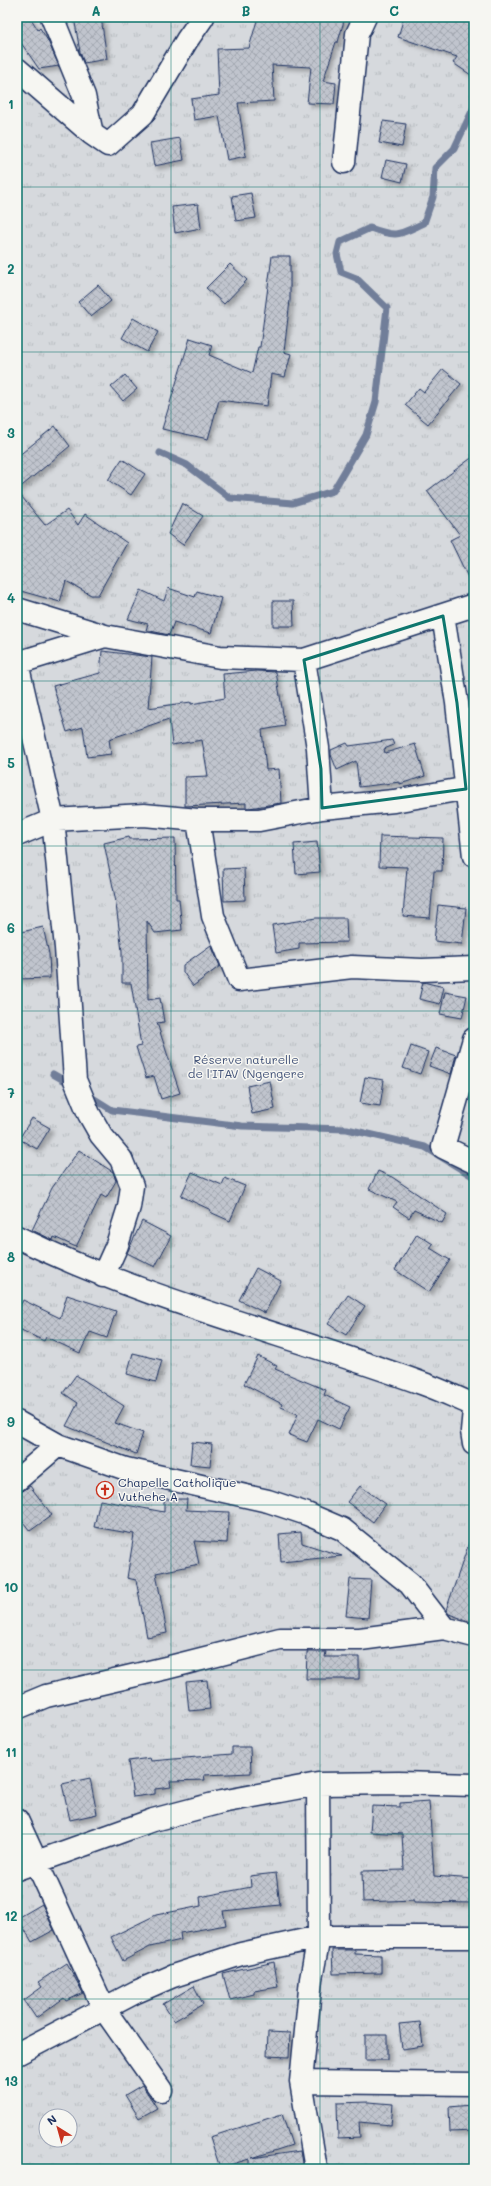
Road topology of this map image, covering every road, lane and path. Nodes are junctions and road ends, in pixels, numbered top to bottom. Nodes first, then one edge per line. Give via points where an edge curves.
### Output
1 (52, 17) edge
2 (203, 17) edge
3 (365, 17) edge
4 (17, 69) edge
5 (92, 134) junction
6 (344, 162) dead end
7 (474, 605) edge
8 (17, 609) edge
9 (444, 616) junction
10 (105, 636) junction
11 (304, 660) junction
12 (17, 663) edge
13 (470, 788) edge
14 (322, 808) junction
15 (53, 820) junction
16 (198, 820) junction
17 (17, 835) edge
18 (474, 856) edge
19 (474, 968) edge
20 (474, 1039) edge
21 (474, 1162) edge
22 (17, 1237) edge
23 (103, 1276) junction
24 (474, 1405) edge
25 (474, 1410) edge
26 (17, 1422) edge
27 (474, 1444) edge
28 (58, 1445) junction
29 (17, 1480) edge
30 (444, 1628) junction
31 (474, 1636) edge
32 (17, 1708) edge
33 (318, 1784) junction
34 (474, 1785) edge
35 (17, 1820) edge
36 (26, 1865) edge
37 (474, 1937) edge
38 (319, 1938) junction
39 (104, 2009) junction
40 (17, 2054) edge
41 (301, 2082) junction
42 (474, 2084) edge
43 (160, 2090) dead end
44 (316, 2169) edge

1 - 5 street via 84,96
2 - 5 street via 143,114 108,144
3 - 6 street via 357,34
4 - 5 street
7 - 9 street
8 - 10 street
9 - 11 street
9 - 13 street
10 - 11 street via 220,657
10 - 12 street
11 - 14 street via 318,748
12 - 15 street
13 - 14 street via 394,801
13 - 18 street
14 - 16 street via 259,820
15 - 16 street via 144,815
15 - 17 street
15 - 23 street via 76,1078 100,1135 121,1158 132,1186 117,1245
16 - 19 street via 213,916 239,980 352,967 422,970
20 - 21 street via 443,1147
22 - 23 street
23 - 24 street via 214,1316 425,1384
25 - 27 street
26 - 28 street
28 - 29 street
28 - 30 street via 126,1469 268,1501 342,1529 410,1584
30 - 31 street
30 - 32 street via 360,1639 280,1639 46,1696
33 - 34 street
33 - 36 street via 221,1802 153,1820
33 - 38 street
35 - 36 street
36 - 39 street
37 - 38 street
38 - 39 street via 241,1954 173,1976
38 - 41 street via 311,1979
39 - 40 street
39 - 43 street
41 - 42 street
41 - 44 street

